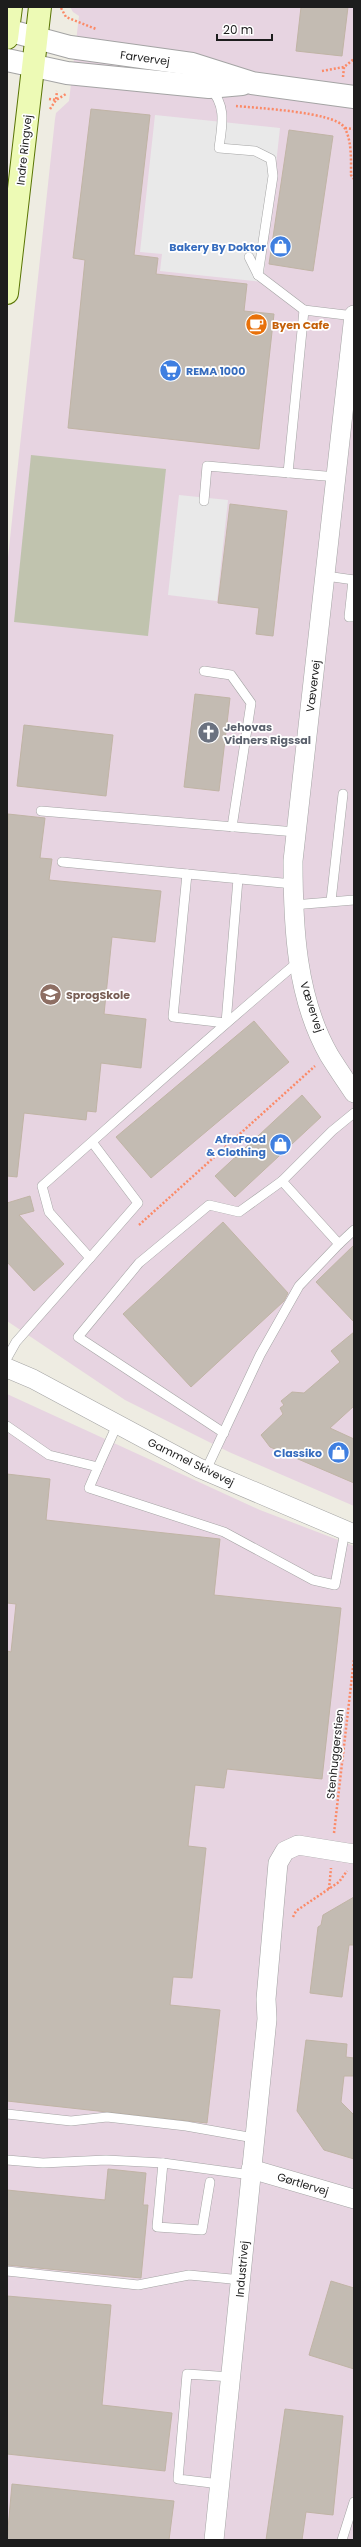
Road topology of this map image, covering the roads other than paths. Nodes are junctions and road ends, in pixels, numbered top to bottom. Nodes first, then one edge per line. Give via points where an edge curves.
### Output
1 (11, 7) edge
2 (40, 7) edge
3 (7, 33) edge
4 (36, 38) junction
5 (7, 60) edge
6 (33, 66) junction
7 (252, 83) junction
8 (209, 87) junction
9 (354, 97) edge
10 (249, 257) dead end
11 (258, 275) junction
12 (7, 293) edge
13 (304, 310) junction
14 (354, 316) edge
15 (350, 386) edge
16 (288, 473) junction
17 (337, 477) junction
18 (204, 501) dead end
19 (326, 576) junction
20 (354, 580) edge
21 (354, 617) edge
22 (204, 671) dead end
23 (343, 794) dead end
24 (41, 811) dead end
25 (232, 827) junction
26 (296, 832) junction
27 (62, 862) dead end
28 (187, 874) junction
29 (238, 879) junction
30 (293, 884) junction
31 (354, 900) edge
32 (330, 901) junction
33 (293, 904) junction
34 (298, 962) junction
35 (226, 1023) junction
36 (354, 1093) edge
37 (354, 1113) edge
38 (92, 1142) junction
39 (282, 1181) junction
40 (354, 1230) edge
41 (339, 1244) junction
42 (90, 1258) junction
43 (7, 1358) edge
44 (7, 1368) edge
45 (33, 1379) junction
46 (7, 1426) edge
47 (117, 1426) junction
48 (224, 1433) junction
49 (98, 1467) junction
50 (206, 1470) junction
51 (350, 1532) edge
52 (353, 1853) edge
53 (7, 2114) edge
54 (254, 2138) junction
55 (7, 2160) edge
56 (163, 2163) junction
57 (251, 2172) junction
58 (210, 2182) dead end
59 (354, 2199) edge
60 (7, 2271) edge
61 (242, 2280) junction
62 (231, 2378) junction
63 (220, 2484) junction
64 (354, 2502) edge
65 (214, 2540) edge
66 (342, 2540) edge

1 - 3 main road
2 - 4 main road, Indre Ringvej
3 - 4 street, Farvervej
4 - 6 main road, Indre Ringvej
4 - 7 street, Farvervej via 70,47 192,64
5 - 6 street, Farvervej
6 - 8 street, Farvervej via 67,73
6 - 12 main road, Indre Ringvej
7 - 8 street, Farvervej
7 - 9 street, Farvervej
8 - 11 lane via 221,104 224,115 220,148 255,151 271,159 273,176
10 - 11 lane
11 - 13 lane
13 - 14 lane
13 - 16 lane
14 - 15 street, Vævervej
15 - 17 street, Vævervej
16 - 17 lane
16 - 18 lane via 207,466
17 - 19 street, Vævervej
19 - 20 lane
19 - 26 street, Vævervej
20 - 21 lane via 349,616
22 - 25 lane via 231,674 251,703
23 - 32 lane
24 - 25 lane
25 - 26 lane
26 - 30 street, Vævervej
27 - 28 lane
28 - 29 lane
28 - 35 lane via 173,1017
29 - 30 lane
29 - 35 lane
30 - 33 street, Vævervej
31 - 32 lane
32 - 33 lane
33 - 34 street, Vævervej
34 - 35 lane
34 - 36 street, Vævervej via 311,1011 328,1054
35 - 38 lane
37 - 39 lane via 332,1131
38 - 42 lane via 138,1203
38 - 42 lane via 42,1186 49,1212
39 - 41 lane
39 - 48 lane via 239,1212 210,1205 138,1263 78,1337
40 - 41 lane
41 - 48 lane via 300,1286 260,1355
42 - 43 lane via 16,1342
43 - 45 street, Gammel Skivevej
44 - 45 street, Gammel Skivevej
45 - 47 street, Gammel Skivevej
46 - 49 lane via 50,1455
47 - 49 lane
47 - 50 street, Gammel Skivevej
48 - 50 lane
49 - 51 lane via 89,1488 224,1532 313,1580 335,1585
50 - 51 street, Gammel Skivevej
52 - 54 street, Industrivej via 298,1845 285,1851 278,1863 266,1999 267,2019
53 - 54 lane via 71,2121 107,2117 186,2126
54 - 57 street, Industrivej
55 - 56 lane via 43,2163 106,2160
56 - 57 lane
56 - 58 lane via 156,2227 202,2230
57 - 59 street, Gørtlervej
57 - 61 street, Industrivej
60 - 61 lane via 138,2284 189,2275
61 - 62 street, Industrivej
62 - 63 street, Industrivej
62 - 63 lane via 187,2374 178,2479
63 - 65 street, Industrivej
64 - 66 lane

